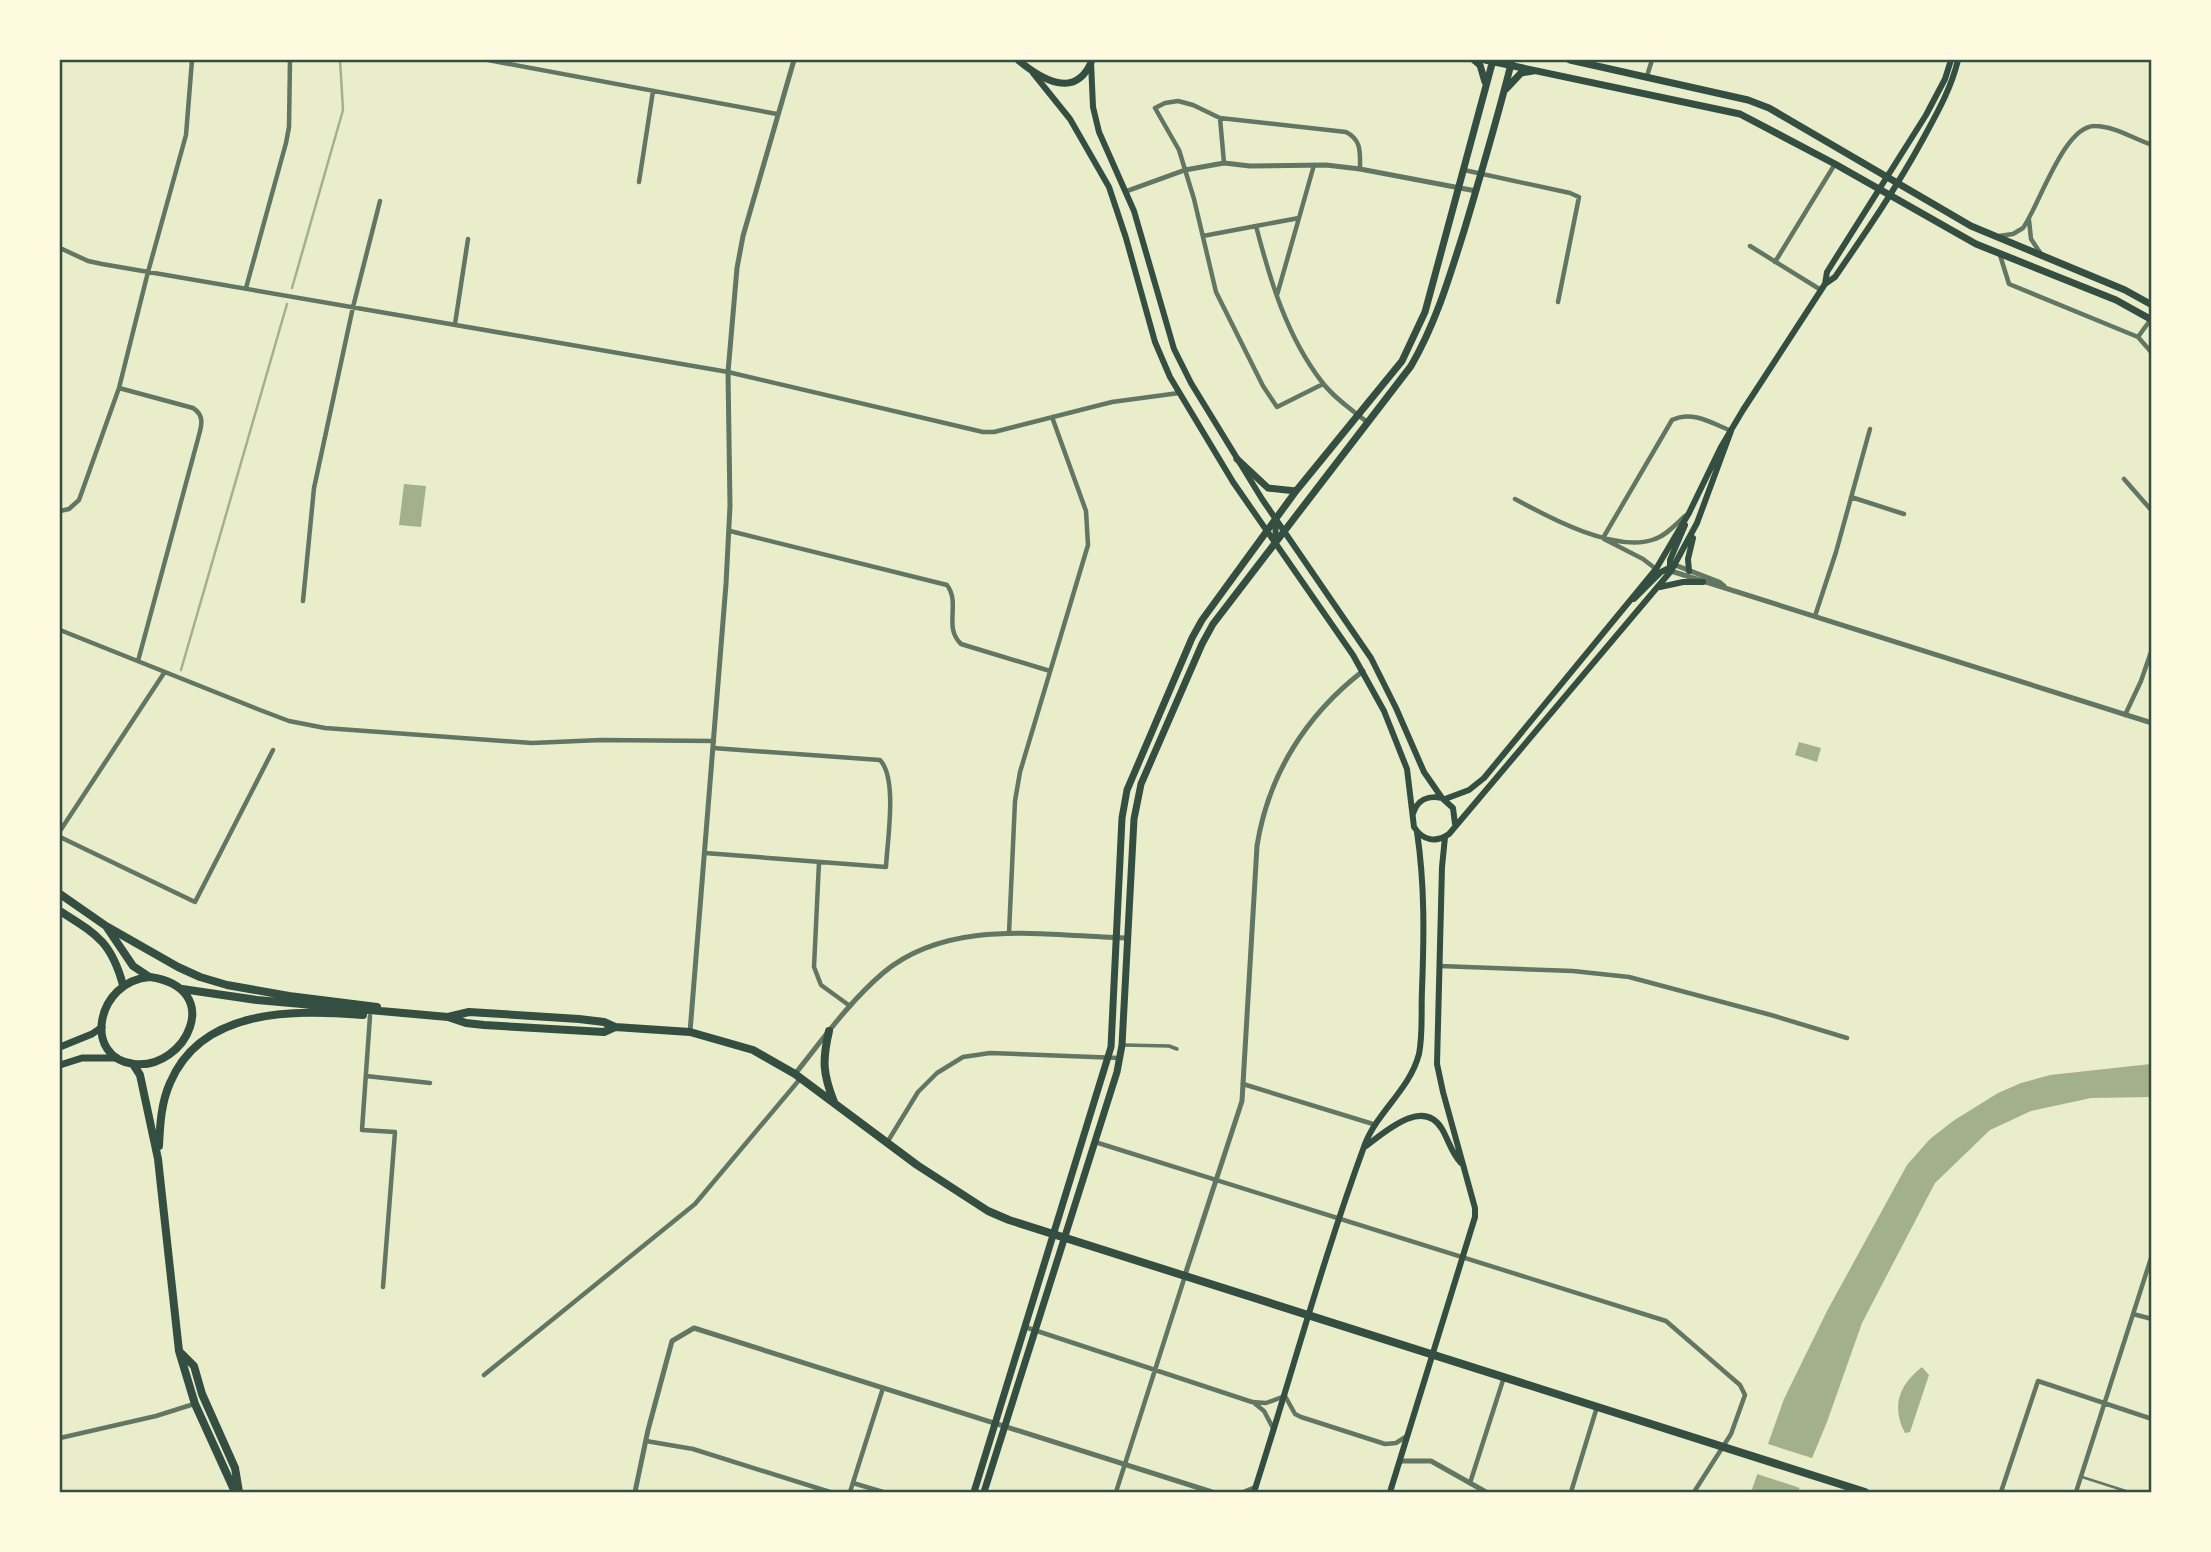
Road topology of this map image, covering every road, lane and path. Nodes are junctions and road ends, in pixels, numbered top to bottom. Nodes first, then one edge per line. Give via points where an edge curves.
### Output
1 (192, 60) edge
2 (290, 60) edge
3 (488, 60) edge
4 (794, 60) edge
5 (1018, 60) edge
6 (1474, 60) edge
7 (1490, 60) edge
8 (1570, 60) edge
9 (1652, 60) edge
10 (1951, 60) edge
11 (1958, 60) edge
12 (1092, 61) edge
13 (1511, 62) edge
14 (1031, 71) junction
15 (1537, 71) junction
16 (1647, 76) junction
17 (1485, 87) junction
18 (653, 91) junction
19 (1503, 92) junction
20 (778, 114) junction
21 (1220, 118) junction
22 (2151, 145) edge
23 (1224, 163) junction
24 (1315, 164) junction
25 (1835, 164) junction
26 (1360, 169) junction
27 (1185, 170) junction
28 (1464, 170) junction
29 (1481, 174) junction
30 (1888, 176) junction
31 (639, 182) dead end
32 (1898, 182) junction
33 (1889, 185) junction
34 (1459, 188) junction
35 (1880, 189) junction
36 (1127, 191) junction
37 (1476, 191) junction
38 (1890, 194) junction
39 (380, 201) dead end
40 (1299, 218) junction
41 (2029, 219) junction
42 (1256, 226) junction
43 (1203, 236) junction
44 (1991, 236) junction
45 (468, 239) dead end
46 (1750, 246) dead end
47 (60, 248) edge
48 (2000, 255) junction
49 (2042, 256) junction
50 (1775, 262) junction
51 (148, 272) junction
52 (1823, 287) junction
53 (246, 288) junction
54 (1277, 296) junction
55 (1558, 302) dead end
56 (2151, 304) edge
57 (353, 307) junction
58 (2151, 319) edge
59 (455, 324) junction
60 (2138, 337) junction
61 (2151, 353) edge
62 (728, 372) junction
63 (1323, 384) junction
64 (119, 388) junction
65 (1179, 393) junction
66 (1359, 415) junction
67 (1052, 417) junction
68 (1368, 422) junction
69 (1870, 429) dead end
70 (1731, 431) junction
71 (1237, 459) junction
72 (2124, 479) dead end
73 (1296, 491) junction
74 (1851, 498) junction
75 (1515, 499) dead end
76 (2151, 511) edge
77 (60, 512) edge
78 (1689, 513) junction
79 (1904, 514) dead end
80 (1275, 518) junction
81 (1697, 523) junction
82 (730, 531) junction
83 (1266, 531) junction
84 (1285, 531) junction
85 (1603, 538) junction
86 (1276, 544) junction
87 (1672, 568) junction
88 (1656, 569) junction
89 (1689, 571) junction
90 (1703, 582) junction
91 (1724, 586) junction
92 (1658, 588) junction
93 (303, 601) dead end
94 (1625, 605) junction
95 (1815, 616) junction
96 (60, 630) edge
97 (2151, 649) edge
98 (138, 661) junction
99 (1050, 671) junction
100 (1363, 671) junction
101 (164, 673) junction
102 (2125, 715) junction
103 (2151, 723) edge
104 (1148, 738) junction
105 (1158, 743) junction
106 (714, 745) junction
107 (272, 750) dead end
108 (1503, 754) junction
109 (1511, 761) junction
110 (1443, 799) junction
111 (1412, 816) junction
112 (1455, 825) junction
113 (60, 831) edge
114 (1417, 831) junction
115 (60, 837) edge
116 (1446, 837) junction
117 (705, 853) junction
118 (819, 862) junction
119 (60, 894) edge
120 (60, 911) edge
121 (106, 926) junction
122 (1009, 933) junction
123 (1117, 938) junction
124 (1127, 938) junction
125 (1440, 966) junction
126 (150, 977) junction
127 (123, 985) junction
128 (182, 989) junction
129 (850, 1006) junction
130 (397, 1013) junction
131 (370, 1016) junction
132 (102, 1027) junction
133 (829, 1031) junction
134 (690, 1032) junction
135 (1847, 1038) dead end
136 (1122, 1045) junction
137 (60, 1047) edge
138 (1177, 1049) dead end
139 (117, 1058) junction
140 (1108, 1058) junction
141 (1119, 1058) junction
142 (133, 1064) junction
143 (60, 1065) edge
144 (366, 1076) junction
145 (798, 1076) junction
146 (430, 1083) dead end
147 (1243, 1084) junction
148 (834, 1102) junction
149 (1373, 1125) junction
150 (888, 1141) junction
151 (1095, 1142) junction
152 (1364, 1147) junction
153 (158, 1159) junction
154 (1462, 1163) junction
155 (1217, 1180) junction
156 (1339, 1219) junction
157 (1054, 1234) junction
158 (1065, 1237) junction
159 (2151, 1255) edge
160 (1464, 1259) junction
161 (1185, 1275) junction
162 (383, 1287) dead end
163 (2133, 1314) junction
164 (1310, 1315) junction
165 (2151, 1319) edge
166 (1025, 1328) junction
167 (1036, 1331) junction
168 (180, 1351) junction
169 (1434, 1354) junction
170 (1155, 1370) junction
171 (484, 1375) dead end
172 (1504, 1377) junction
173 (883, 1388) junction
174 (1285, 1396) junction
175 (1252, 1402) junction
176 (195, 1404) junction
177 (2105, 1404) junction
178 (1597, 1406) junction
179 (2151, 1419) edge
180 (995, 1424) junction
181 (1006, 1427) junction
182 (1274, 1430) junction
183 (1408, 1436) junction
184 (60, 1438) edge
185 (646, 1441) junction
186 (1726, 1449) junction
187 (1400, 1461) junction
188 (1125, 1465) junction
189 (2081, 1477) junction
190 (853, 1483) junction
191 (1470, 1483) junction
192 (1255, 1490) edge
193 (237, 1493) edge
194 (635, 1493) edge
195 (830, 1493) edge
196 (850, 1493) edge
197 (883, 1493) edge
198 (974, 1493) edge
199 (984, 1493) edge
200 (1116, 1493) edge
201 (1212, 1493) edge
202 (1244, 1493) edge
203 (1390, 1493) edge
204 (1486, 1493) edge
205 (1572, 1493) edge
206 (1694, 1493) edge
207 (1864, 1493) edge
208 (2001, 1493) edge
209 (2076, 1493) edge
210 (2129, 1493) edge

1 - 51 street via 186,135
2 - 53 street via 286,143
3 - 18 street
4 - 20 street
5 - 14 main road
6 - 17 main road via 1480,65
7 - 13 main road
7 - 17 main road
8 - 16 main road
9 - 16 street
10 - 30 main road via 1932,105
11 - 32 main road via 1945,99
12 - 14 main road via 1086,72 1069,82 1048,82
12 - 36 main road via 1093,107 1099,132
13 - 15 main road
13 - 19 main road
14 - 65 main road via 1070,119 1109,187 1155,342
15 - 19 main road via 1521,74
15 - 25 main road via 1740,114
16 - 30 main road via 1759,104
17 - 28 main road
18 - 20 street
18 - 31 street
19 - 29 main road
20 - 62 street via 743,236
21 - 23 street
21 - 26 street via 1346,132 1358,142
21 - 27 street via 1178,101 1155,108
22 - 41 street via 2105,127 2082,129 2059,159
23 - 24 street
23 - 27 street
24 - 26 street
24 - 40 street
25 - 35 main road
25 - 50 street
26 - 34 street
27 - 36 street
27 - 43 street
28 - 29 street
28 - 34 main road
29 - 37 main road
29 - 55 street via 1579,197
30 - 32 main road
30 - 33 main road
30 - 35 main road
32 - 33 main road
32 - 38 main road
32 - 44 main road
33 - 35 main road
33 - 38 main road
34 - 37 street
34 - 66 main road via 1416,335 1402,361
35 - 38 main road
35 - 52 main road via 1827,272
36 - 71 main road via 1171,342
37 - 68 main road via 1426,340
38 - 48 main road
38 - 52 main road via 1835,277
39 - 57 street
40 - 42 street
40 - 54 street
41 - 44 street via 2019,232
41 - 49 street via 2031,239
42 - 43 street
42 - 54 street
43 - 63 street via 1216,292 1277,407
44 - 49 main road
45 - 59 street
46 - 50 street
47 - 51 street via 88,261
48 - 58 main road via 2116,300
48 - 60 street via 2009,284
49 - 56 main road
50 - 52 street
51 - 53 street
51 - 64 street
52 - 70 main road
53 - 57 street
54 - 63 street
57 - 59 street
57 - 93 street via 314,488
58 - 60 street
59 - 62 street
60 - 61 street
62 - 67 street via 983,432
62 - 82 street
63 - 66 street
64 - 77 street via 79,500
64 - 98 street via 193,408 201,419
65 - 67 street via 1114,401
65 - 83 main road
66 - 68 street
66 - 73 main road
67 - 99 street via 1082,493 1088,532 1085,558
68 - 84 main road
69 - 74 street
70 - 78 main road
70 - 81 main road
70 - 85 street via 1702,418 1672,420
71 - 73 main road via 1268,488
71 - 80 main road
72 - 76 street
73 - 80 main road
74 - 79 street
74 - 95 street
75 - 85 street via 1558,522
78 - 85 street via 1649,541
78 - 87 main road via 1670,560
78 - 88 main road
80 - 83 main road
80 - 84 main road
80 - 86 main road
81 - 87 main road
81 - 89 main road
82 - 99 street via 947,585 955,603 954,638 961,644
82 - 106 street
83 - 86 main road
83 - 104 main road via 1195,632
84 - 86 main road
84 - 110 main road via 1371,658 1424,772
85 - 88 street
86 - 100 main road
86 - 105 main road via 1213,624
87 - 89 street
87 - 90 street
87 - 92 main road
87 - 94 main road
88 - 94 main road
89 - 91 street
90 - 91 street
90 - 92 main road
91 - 95 street
92 - 109 main road
94 - 108 main road
95 - 102 street
96 - 98 street
97 - 102 street
98 - 101 street
99 - 122 street via 1018,782
100 - 111 main road via 1404,758
100 - 147 street via 1308,723 1281,767 1265,808 1257,846
101 - 106 street via 289,721 325,728 531,743 601,740
101 - 113 street
102 - 103 street
104 - 105 street
104 - 123 main road via 1124,803
105 - 124 main road via 1135,809
106 - 117 street
106 - 118 street via 880,760 890,794 886,867
107 - 115 street via 195,902
108 - 109 street
108 - 110 main road via 1477,785
109 - 112 main road
110 - 111 main road via 1426,798
110 - 112 main road via 1455,813
111 - 114 main road
112 - 116 main road
114 - 116 main road via 1427,839
114 - 149 main road via 1424,922 1420,1047 1409,1078
116 - 125 main road
117 - 118 street
117 - 134 street
118 - 129 street via 814,967 821,985
119 - 121 highway
120 - 127 highway via 103,942
121 - 126 highway via 133,966
121 - 130 highway via 178,967 218,982 289,996 368,1004
122 - 123 street
122 - 129 street via 925,947 885,971
123 - 124 street
123 - 140 main road
124 - 136 main road
125 - 135 street via 1629,976
125 - 154 main road via 1437,1064
126 - 127 highway
126 - 128 highway
127 - 132 highway via 107,1005
128 - 130 highway
128 - 142 highway via 192,1010 186,1037 163,1056
129 - 133 street
130 - 131 highway
130 - 134 highway via 577,1032 604,1032 615,1027
131 - 144 street
131 - 153 highway via 264,1015 207,1039 184,1059 170,1083 162,1111
132 - 137 main road
132 - 139 highway via 107,1048
133 - 145 street
133 - 148 highway via 823,1072
134 - 145 highway via 753,1051
136 - 138 street
136 - 141 main road
139 - 142 highway
139 - 143 main road via 82,1058
140 - 141 street
140 - 150 street via 990,1053 963,1057 918,1092
140 - 157 main road
141 - 151 main road
142 - 153 highway via 140,1074
144 - 146 street
144 - 162 street via 362,1130 395,1132
145 - 148 highway
145 - 171 street via 695,1204
147 - 149 street
147 - 155 street
148 - 150 highway
149 - 152 main road
150 - 157 highway via 988,1211
151 - 155 street
151 - 158 main road
152 - 154 main road via 1404,1120 1425,1116 1441,1126 1452,1154
152 - 156 main road
153 - 168 highway
154 - 160 main road via 1475,1208
155 - 156 street
155 - 161 street
156 - 160 street
156 - 164 main road
157 - 158 highway
157 - 166 main road
158 - 161 highway
158 - 167 main road
159 - 163 street
160 - 169 main road
160 - 186 street via 1666,1321 1744,1390 1745,1399
161 - 164 highway
161 - 170 street
163 - 165 street
163 - 177 street
164 - 169 highway
164 - 174 main road
166 - 167 street
166 - 180 main road
167 - 170 street
167 - 181 main road
168 - 176 highway
168 - 193 highway via 194,1366 235,1468
169 - 172 highway
169 - 183 main road
170 - 175 street
170 - 188 street
172 - 178 highway
172 - 191 street
173 - 180 street
173 - 185 street via 694,1328 672,1341
173 - 190 street
174 - 175 street
174 - 182 main road
174 - 183 street via 1301,1417 1385,1444
175 - 182 street via 1264,1411
176 - 184 street
176 - 193 highway
177 - 179 street
177 - 189 street
177 - 208 street via 2038,1381
178 - 186 highway
178 - 205 street
180 - 181 street
180 - 198 main road
181 - 188 street
181 - 199 main road
182 - 192 main road
183 - 187 main road
185 - 194 street
185 - 195 street via 693,1449
186 - 206 street
186 - 207 highway
187 - 191 street via 1431,1461
187 - 203 main road
188 - 200 street
188 - 201 street
189 - 209 street
189 - 210 lane
190 - 196 street
190 - 197 street
191 - 204 street
192 - 202 street

